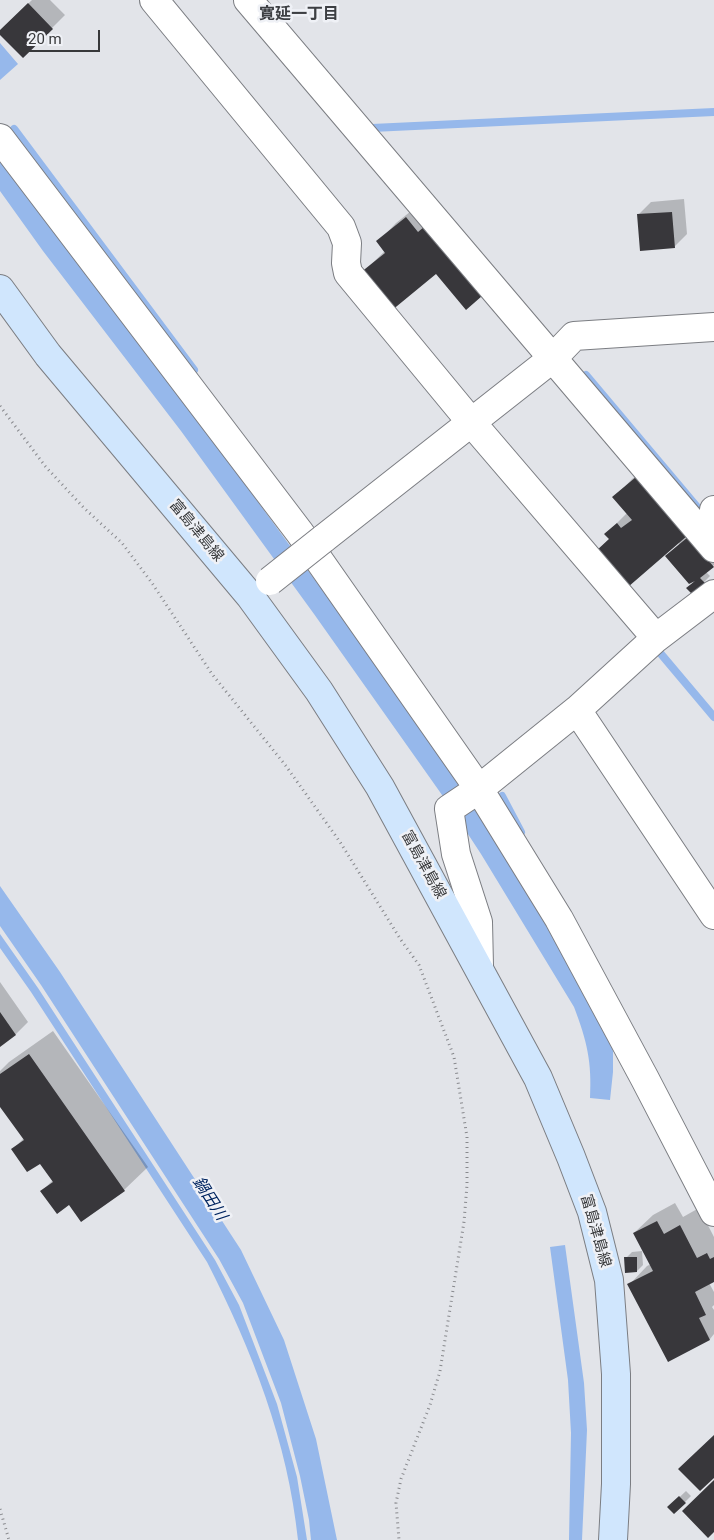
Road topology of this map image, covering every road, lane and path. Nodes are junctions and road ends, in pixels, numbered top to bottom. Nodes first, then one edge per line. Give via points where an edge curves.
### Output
1 (154, 0) edge
2 (248, 0) edge
3 (0, 138) edge
4 (0, 289) edge
5 (714, 327) edge
6 (553, 358) junction
7 (0, 406) edge
8 (471, 422) junction
9 (714, 510) edge
10 (712, 546) edge
11 (260, 588) junction
12 (714, 594) edge
13 (656, 638) junction
14 (577, 710) junction
15 (466, 798) junction
16 (714, 915) edge
17 (478, 966) junction
18 (714, 1212) edge
19 (0, 1509) edge
20 (9, 1540) edge
21 (399, 1540) edge
22 (613, 1540) edge

1 - 8 street via 341,227 347,243 348,274
2 - 6 street
3 - 15 street via 300,533
4 - 11 main road, 富島津島線 via 48,355
5 - 6 street via 574,336
6 - 8 street
6 - 10 street
7 - 21 path via 44,466 122,543 212,674 286,766 334,834 419,965 454,1057 467,1137 464,1222 440,1371 401,1479 396,1503
8 - 11 street, bridge
8 - 13 street
9 - 10 street
11 - 17 main road, 富島津島線 via 319,692 380,787
12 - 13 street
13 - 14 street
14 - 15 street
14 - 16 street
15 - 17 street via 456,854 478,922
15 - 18 street via 558,919
17 - 22 main road, 富島津島線 via 538,1078 571,1157 592,1212 609,1280 616,1374
19 - 20 path

